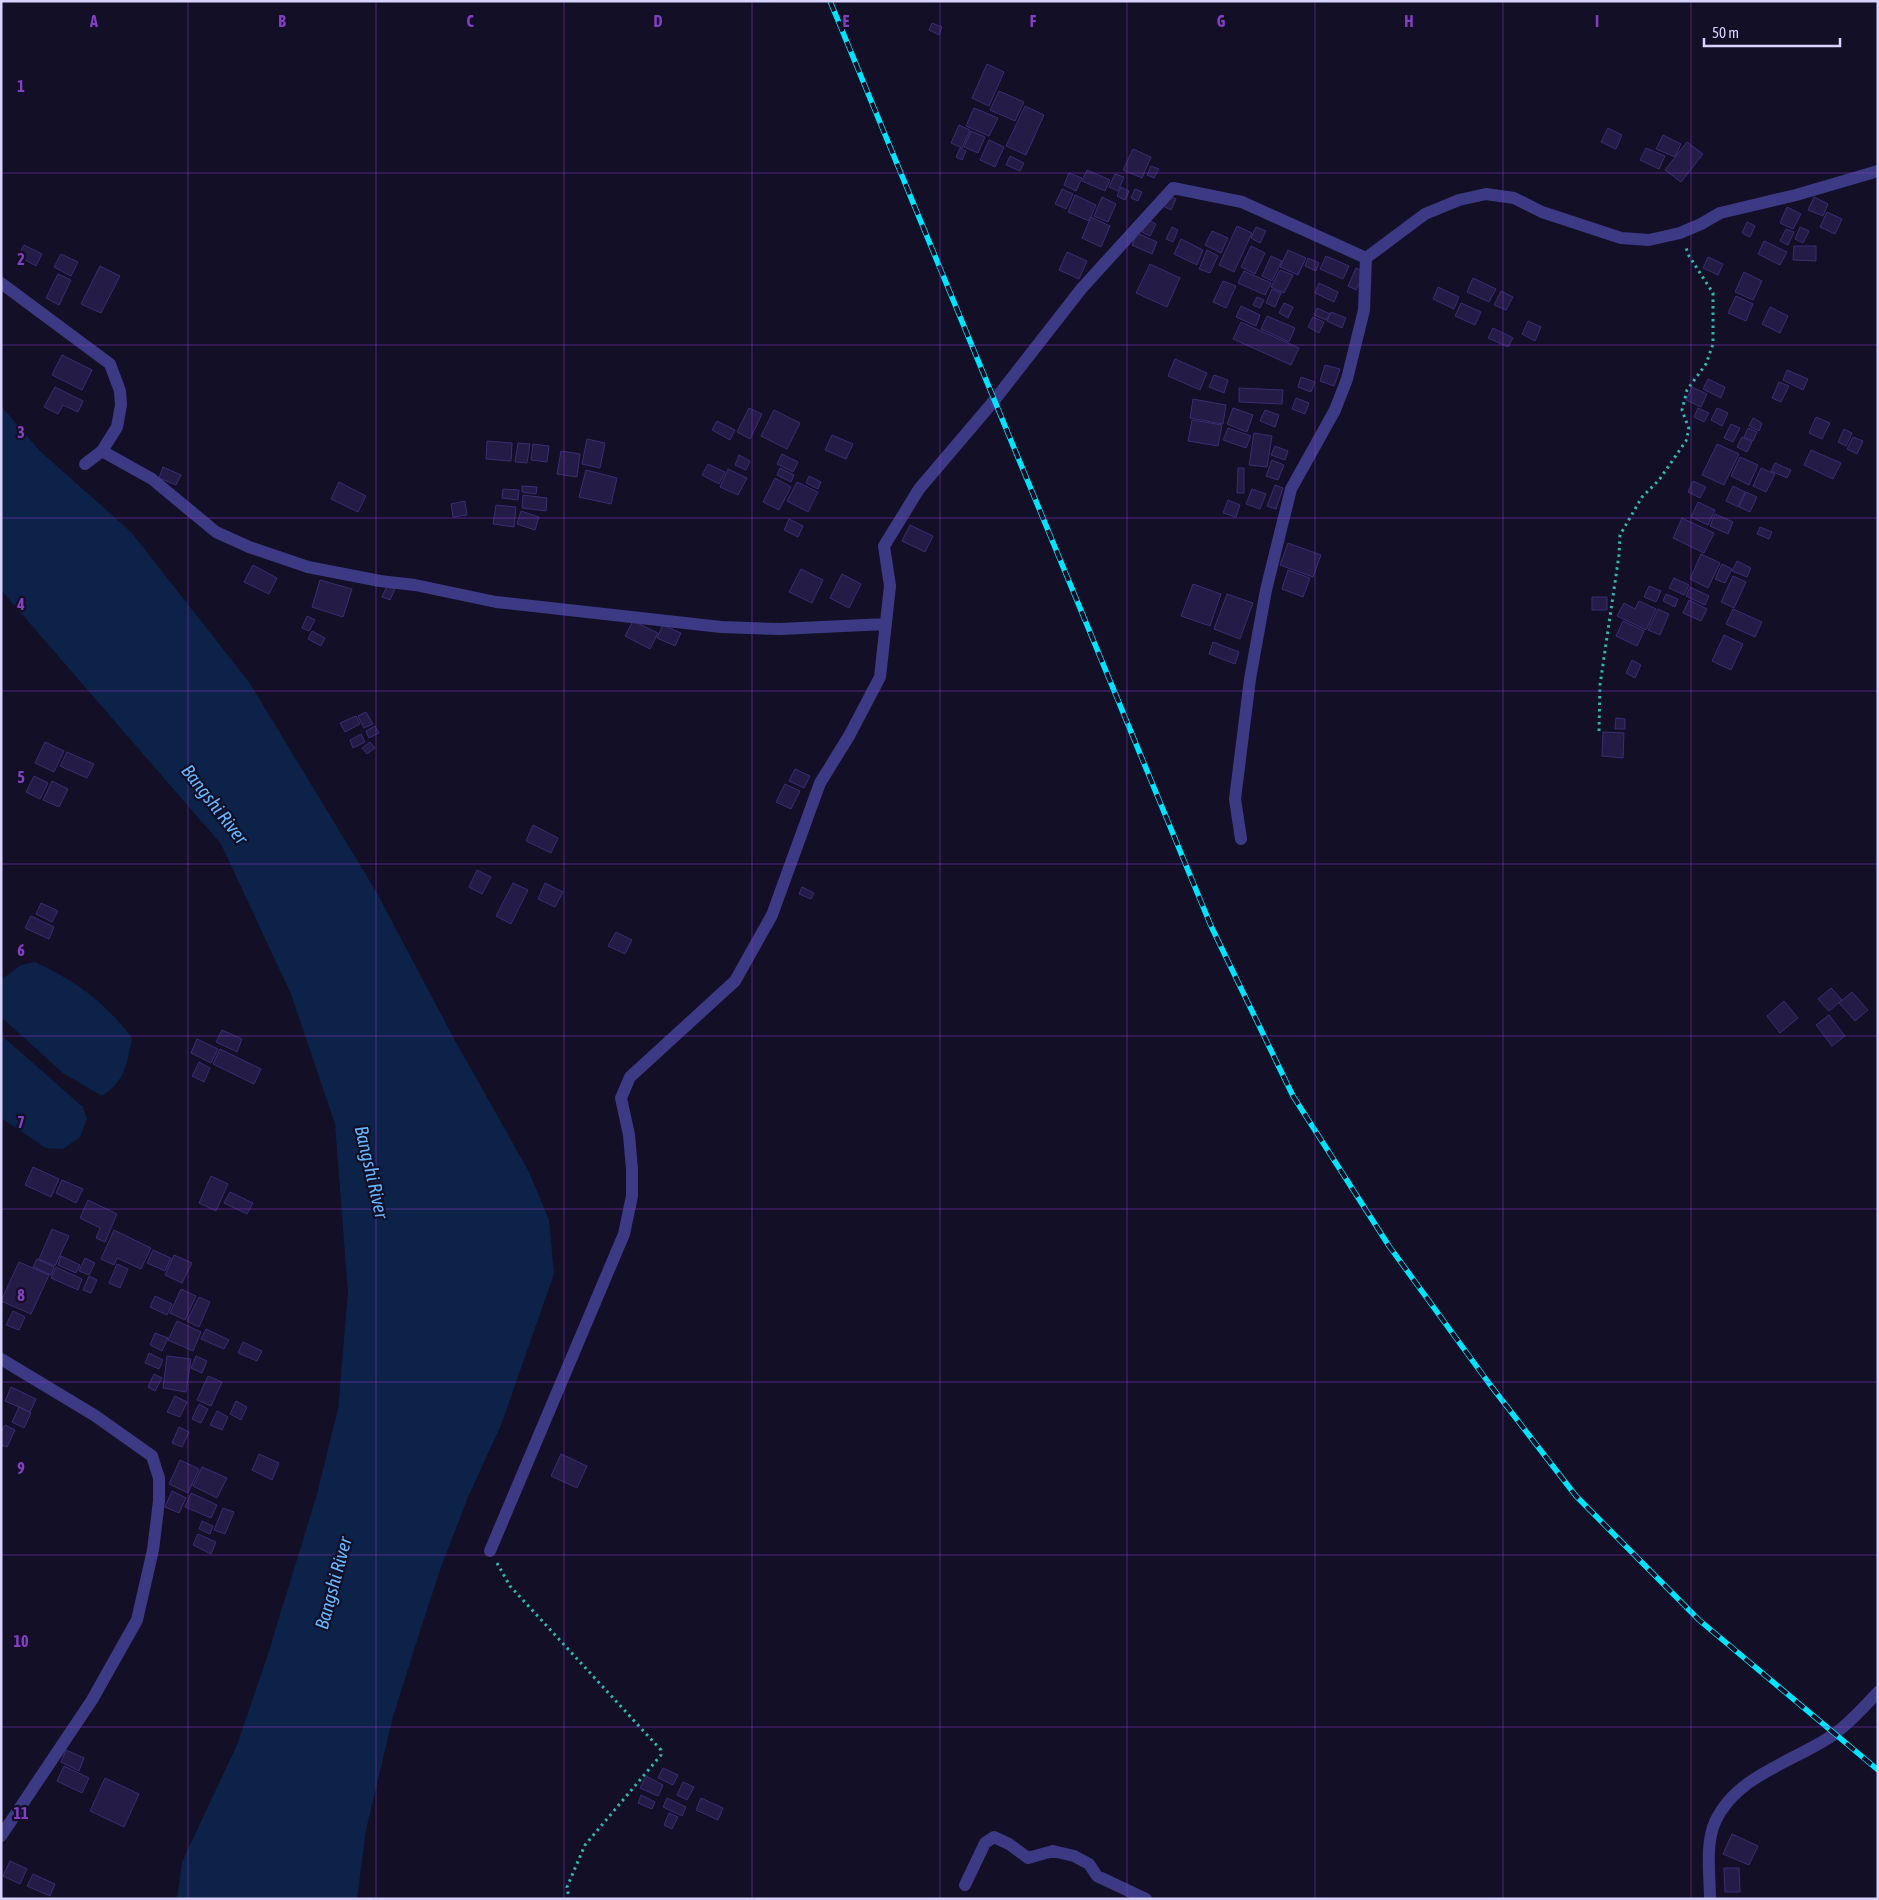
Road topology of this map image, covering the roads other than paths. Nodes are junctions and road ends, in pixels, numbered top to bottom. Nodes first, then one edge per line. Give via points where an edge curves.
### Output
1 (1878, 171) edge
2 (1366, 258) junction
3 (1, 283) edge
4 (102, 451) junction
5 (85, 464) dead end
6 (886, 624) junction
7 (1242, 838) dead end
8 (1, 1359) edge
9 (490, 1551) road end
10 (1878, 1692) edge
11 (1, 1836) edge
12 (965, 1884) dead end
13 (1146, 1899) edge
14 (1710, 1899) edge

1 - 2 street via 1720,213 1680,233 1649,240 1621,238 1542,212 1514,198 1486,194 1459,200 1425,214
2 - 6 street via 1242,202 1173,188 1082,288 993,402 919,489 884,546 890,586
2 - 7 street via 1364,310 1346,379 1335,410 1291,489 1266,590 1250,679 1235,799
3 - 4 street via 110,364 122,405 117,427
4 - 5 street
4 - 6 street via 152,479 216,532 308,567 496,602 721,627 780,629
6 - 9 street via 880,677 820,783 772,915 735,981 630,1076 621,1098 629,1135 632,1196 624,1234
8 - 11 street via 94,1415 152,1456 159,1478 159,1502 153,1550 137,1620 92,1700
10 - 14 street via 1834,1734 1756,1777 1721,1811 1711,1839
12 - 13 street via 985,1843 994,1837 1028,1858 1053,1852 1074,1856 1090,1864 1098,1876

